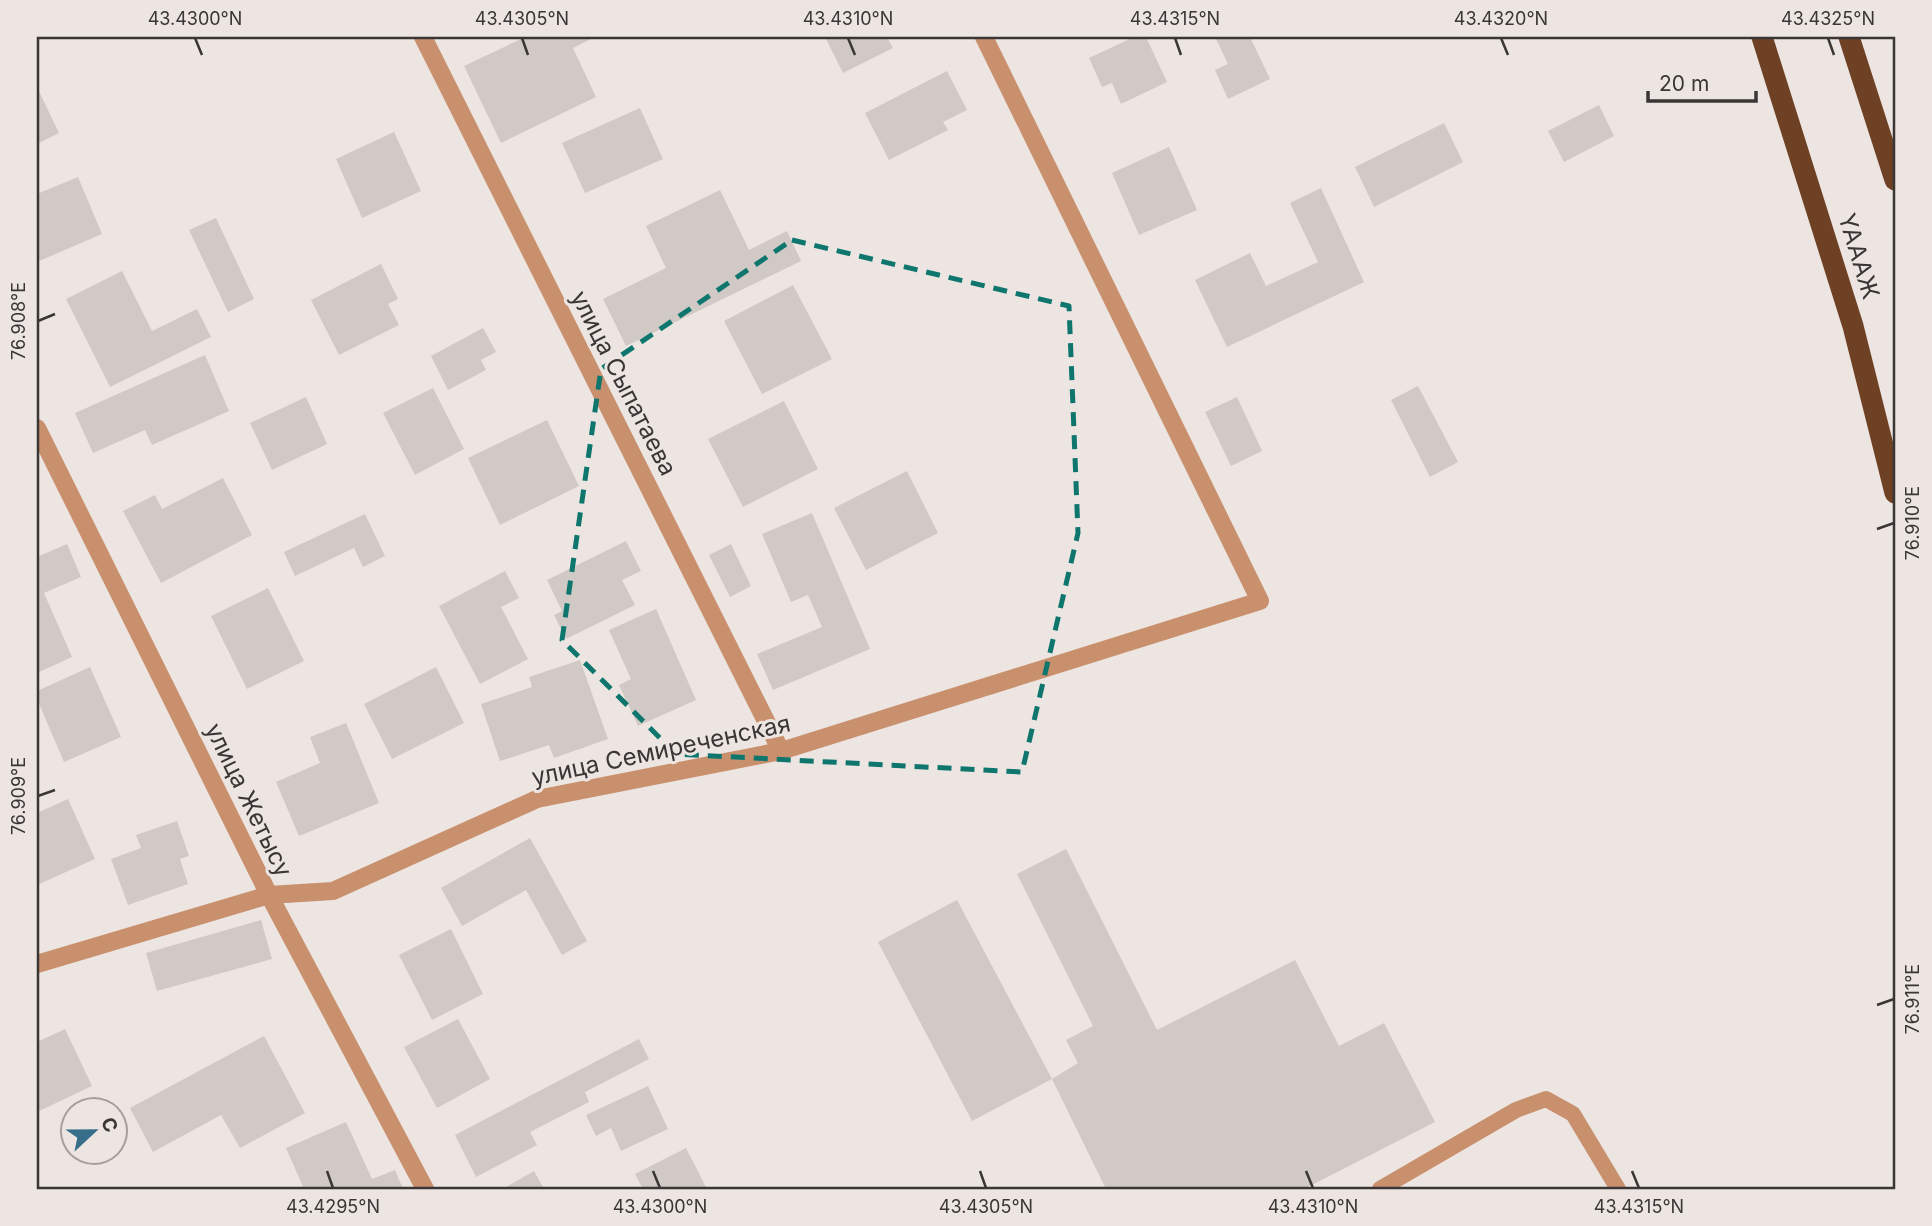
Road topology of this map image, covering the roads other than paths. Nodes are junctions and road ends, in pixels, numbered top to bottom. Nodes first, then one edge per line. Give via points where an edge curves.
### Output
1 (422, 37) edge
2 (984, 37) edge
3 (1762, 37) edge
4 (1849, 37) edge
5 (1895, 180) edge
6 (37, 428) edge
7 (1895, 493) edge
8 (781, 751) junction
9 (269, 895) junction
10 (37, 964) edge
11 (425, 1189) edge
12 (1380, 1189) edge
13 (1618, 1189) edge

1 - 8 street, улица Сыпатаева
2 - 8 street, улица Семиреченская via 1260,601
3 - 7 highway, ҮАААЖ via 1853,326
4 - 5 highway
6 - 9 street, улица Жетысу
8 - 9 street, улица Семиреченская via 537,799 333,891
9 - 10 street, улица Семиреченская
9 - 11 street, улица Жетысу
12 - 13 lane via 1516,1111 1546,1099 1573,1114

